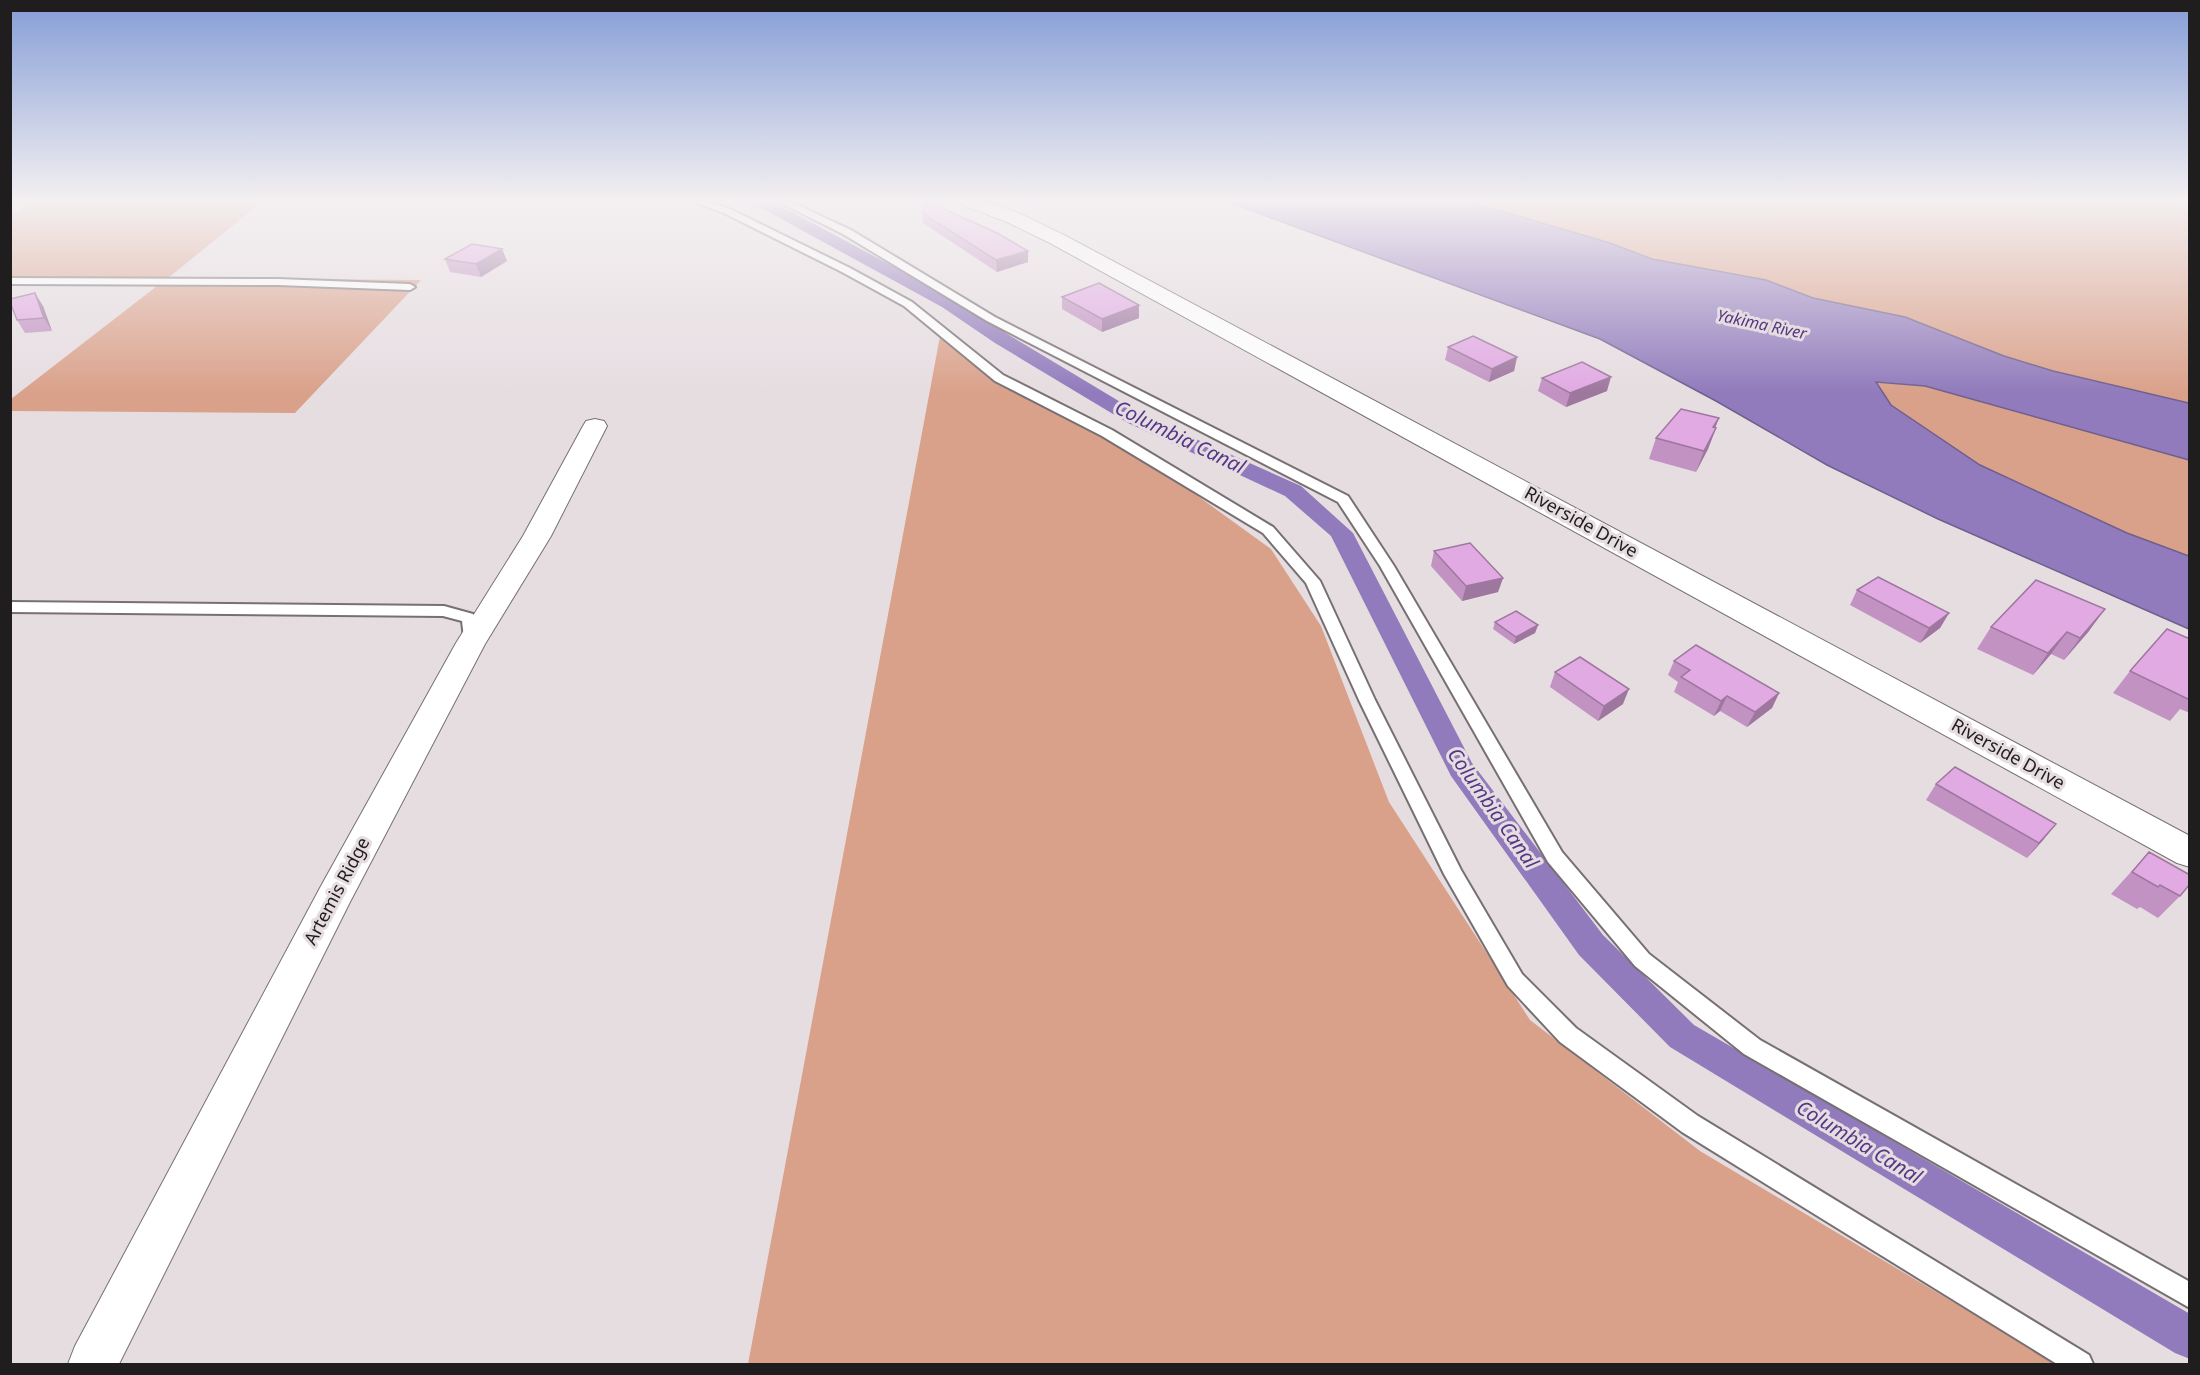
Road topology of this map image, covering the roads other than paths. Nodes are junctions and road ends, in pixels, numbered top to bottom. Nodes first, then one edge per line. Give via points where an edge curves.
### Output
1 (836, 265) edge
2 (902, 265) edge
3 (1106, 265) edge
4 (10, 281) edge
5 (410, 287) dead end
6 (595, 426) dead end
7 (10, 607) edge
8 (471, 643) junction
9 (2190, 853) edge
10 (2190, 1296) edge
11 (93, 1365) edge
12 (2080, 1365) edge

1 - 12 lane via 908,304 999,378 1107,433 1268,530 1312,581 1444,854 1515,980 1568,1035 1690,1124
2 - 10 lane via 991,319 1343,499 1387,566 1555,857 1642,960 1752,1047
3 - 9 street, Riverside Drive
4 - 5 lane via 312,282
6 - 8 street, Artemis Ridge via 554,508
7 - 8 lane via 444,611 468,618
8 - 11 street, Artemis Ridge via 334,897

